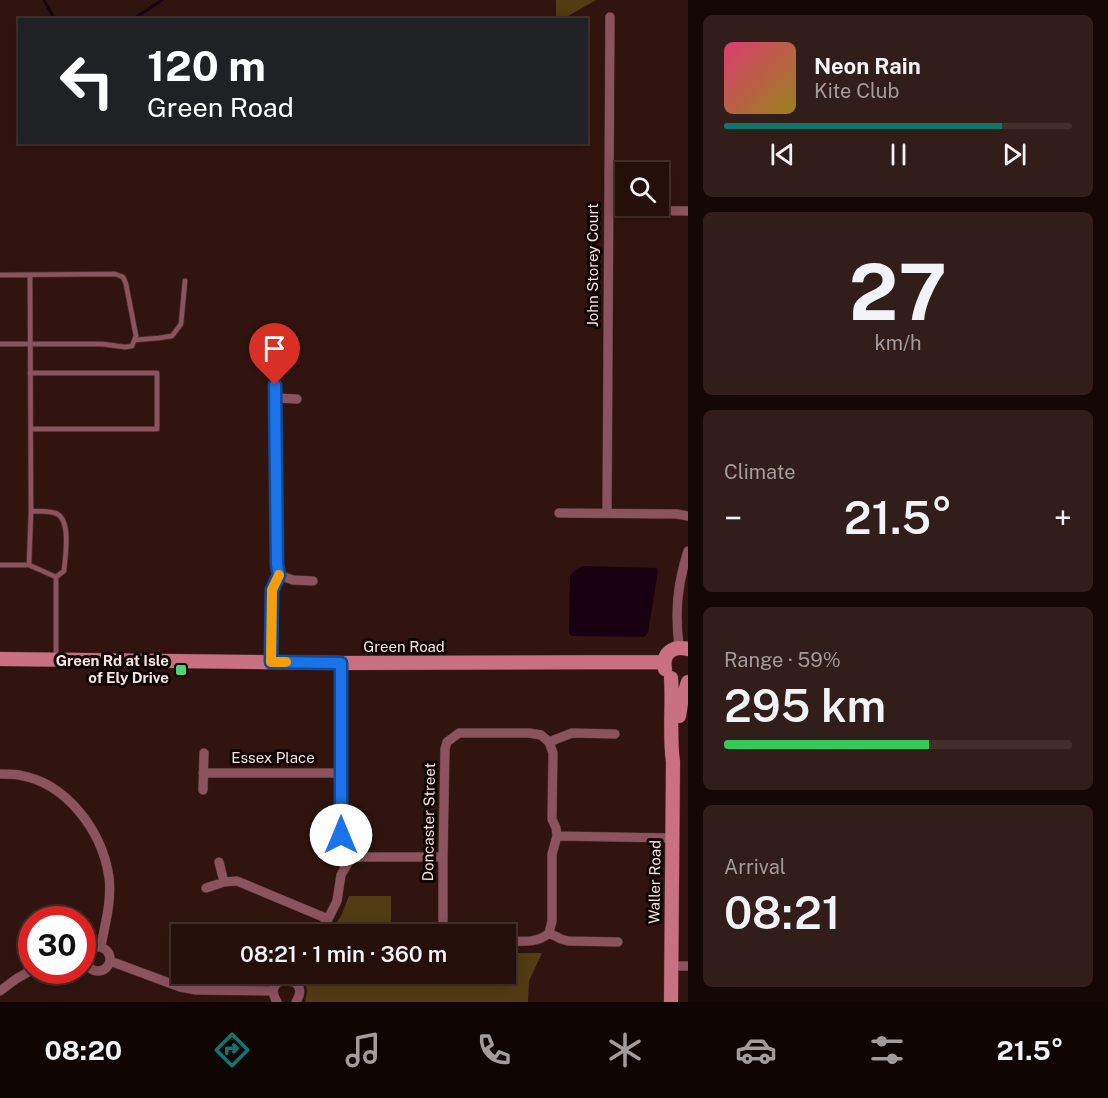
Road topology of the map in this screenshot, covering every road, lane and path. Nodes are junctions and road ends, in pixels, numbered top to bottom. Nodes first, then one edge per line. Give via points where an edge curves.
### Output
1 (610, 17) dead end
2 (609, 210) junction
3 (688, 212) edge
4 (0, 275) edge
5 (30, 275) junction
6 (185, 281) dead end
7 (135, 339) junction
8 (0, 344) edge
9 (30, 344) junction
10 (30, 373) junction
11 (275, 385) dead end
12 (276, 398) junction
13 (297, 399) dead end
14 (30, 429) junction
15 (31, 511) junction
16 (559, 513) dead end
17 (607, 513) junction
18 (688, 516) edge
19 (688, 551) edge
20 (0, 565) edge
21 (29, 565) junction
22 (279, 575) junction
23 (56, 577) junction
24 (313, 581) dead end
25 (684, 648) edge
26 (0, 659) edge
27 (56, 659) junction
28 (271, 662) junction
29 (664, 662) junction
30 (341, 663) junction
31 (671, 678) junction
32 (688, 680) edge
33 (615, 734) dead end
34 (549, 742) junction
35 (204, 753) dead end
36 (673, 762) junction
37 (203, 772) junction
38 (0, 774) edge
39 (342, 774) junction
40 (203, 790) dead end
41 (556, 837) junction
42 (672, 838) junction
43 (351, 857) junction
44 (443, 857) junction
45 (219, 862) dead end
46 (224, 882) junction
47 (206, 888) dead end
48 (328, 919) junction
49 (325, 924) edge
50 (443, 924) edge
51 (549, 933) junction
52 (516, 941) edge
53 (618, 942) dead end
54 (101, 946) junction
55 (96, 947) edge
56 (110, 961) junction
57 (671, 966) junction
58 (688, 966) edge
59 (96, 971) edge
60 (18, 978) edge
61 (277, 984) edge
62 (297, 984) edge
63 (0, 991) edge
64 (273, 991) junction
65 (276, 1002) edge
66 (296, 1002) edge
67 (670, 1002) edge

1 - 2 street, John Storey Court
2 - 3 street
2 - 17 street, John Storey Court
4 - 5 lane
5 - 7 lane via 123,277
5 - 9 lane
6 - 7 lane via 181,324 172,336
7 - 9 lane via 132,346 125,347
8 - 9 lane
9 - 10 lane
10 - 14 lane
10 - 14 lane via 157,373 157,429
11 - 12 street
12 - 13 street
12 - 22 street
14 - 15 lane
15 - 21 lane
15 - 23 lane via 54,512 66,528 64,571
16 - 17 street
17 - 18 street
19 - 25 street via 677,597 676,624
20 - 21 lane
21 - 23 lane
22 - 24 street
22 - 28 street via 272,590
23 - 27 lane
25 - 29 street via 670,650
26 - 27 street, Green Road
27 - 28 street, Green Road
28 - 30 street, Green Road
29 - 30 street, Green Road
29 - 31 street, Waller Road
30 - 39 street
31 - 32 street
31 - 36 street, Waller Road
32 - 36 street, Waller Road
33 - 34 street via 572,733
34 - 41 street via 553,753 552,819
34 - 44 street, Doncaster Street via 542,735 529,733 459,733 447,742
35 - 37 street
36 - 42 street, Waller Road
37 - 39 street, Essex Place
37 - 40 street
38 - 54 street via 29,778 56,790 84,817 96,837 109,878 110,900
39 - 43 street via 341,835
41 - 42 street
41 - 51 street
42 - 57 street, Waller Road
43 - 44 street
43 - 48 street via 341,874 337,902
44 - 50 street, Doncaster Street
45 - 46 street
46 - 47 street
46 - 48 street via 237,881
48 - 49 street
51 - 52 street via 538,940
51 - 53 street via 568,941
54 - 55 street
54 - 56 street
56 - 59 street via 105,969
56 - 64 street via 196,990
57 - 58 street
57 - 67 street, Waller Road
60 - 63 street
61 - 64 street
62 - 66 street via 300,995
64 - 65 street

